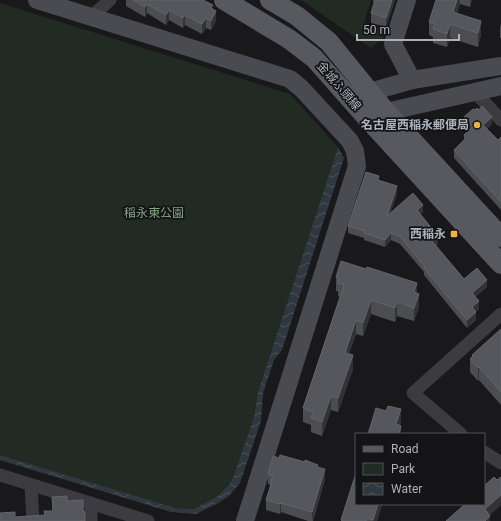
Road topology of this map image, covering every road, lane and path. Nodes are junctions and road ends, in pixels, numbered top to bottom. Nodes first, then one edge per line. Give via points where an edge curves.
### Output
1 (37, 0) edge
2 (110, 0) edge
3 (224, 0) edge
4 (270, 0) edge
5 (407, 0) edge
6 (91, 17) junction
7 (501, 66) edge
8 (412, 80) junction
9 (501, 86) edge
10 (370, 92) junction
11 (475, 92) junction
12 (386, 112) junction
13 (367, 118) junction
14 (501, 120) edge
15 (501, 238) edge
16 (501, 264) edge
17 (501, 314) edge
18 (460, 433) edge
19 (485, 453) edge
20 (501, 463) edge
21 (0, 475) edge
22 (31, 485) junction
23 (90, 503) junction
24 (33, 521) edge
25 (92, 521) edge
26 (148, 521) edge
27 (245, 521) edge

1 - 6 street
2 - 6 street
3 - 13 main road, 金城ふ頭線 via 289,39 314,58
4 - 10 main road, 金城ふ頭線 via 297,16 329,42
5 - 8 street via 393,44
6 - 27 street via 290,79 350,141 355,151 357,166
7 - 8 street
8 - 10 street
9 - 11 street
10 - 12 main road, 金城ふ頭線
10 - 13 street
11 - 12 street
11 - 14 street
12 - 13 street
12 - 15 main road, 金城ふ頭線
13 - 16 main road, 金城ふ頭線
17 - 18 street via 413,394
19 - 20 street
21 - 22 street
22 - 23 street
22 - 24 street
23 - 25 street
23 - 26 street

